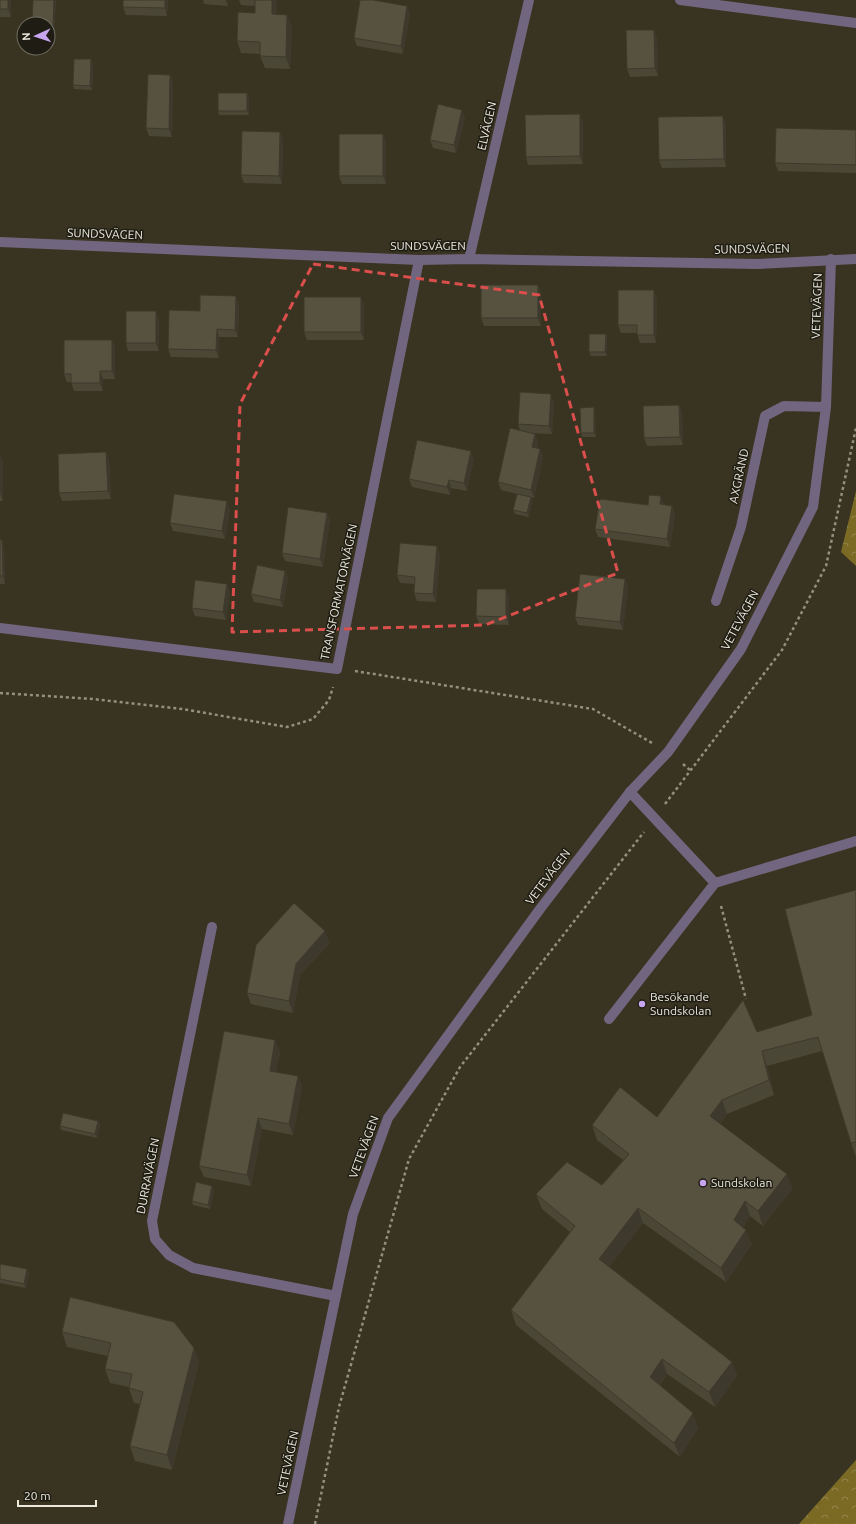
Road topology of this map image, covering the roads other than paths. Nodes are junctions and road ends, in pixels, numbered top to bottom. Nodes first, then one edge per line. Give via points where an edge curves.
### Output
1 (530, 0) edge
2 (680, 0) edge
3 (856, 23) edge
4 (0, 242) edge
5 (469, 259) junction
6 (831, 259) junction
7 (856, 259) edge
8 (419, 260) junction
9 (826, 407) junction
10 (716, 601) dead end
11 (0, 628) edge
12 (630, 792) junction
13 (856, 841) edge
14 (715, 883) junction
15 (212, 927) dead end
16 (609, 1019) dead end
17 (336, 1296) junction
18 (288, 1524) edge

1 - 5 street, ELVÄGEN
2 - 3 street
4 - 8 street, SUNDSVÄGEN
5 - 6 street, SUNDSVÄGEN via 757,264
5 - 8 street, SUNDSVÄGEN
6 - 7 street, SUNDSVÄGEN
6 - 9 street, VETEVÄGEN
8 - 11 street, TRANSFORMATORVÄGEN via 337,669
9 - 10 street, AXGRÄND via 784,406 765,416 741,527
9 - 12 street, VETEVÄGEN via 813,507 741,649 668,752
12 - 14 street
12 - 17 street, VETEVÄGEN via 540,909 388,1118 353,1214
13 - 14 street
14 - 16 street
15 - 17 street, DURRAVÄGEN via 152,1221 155,1239 169,1256 194,1268
17 - 18 street, VETEVÄGEN

